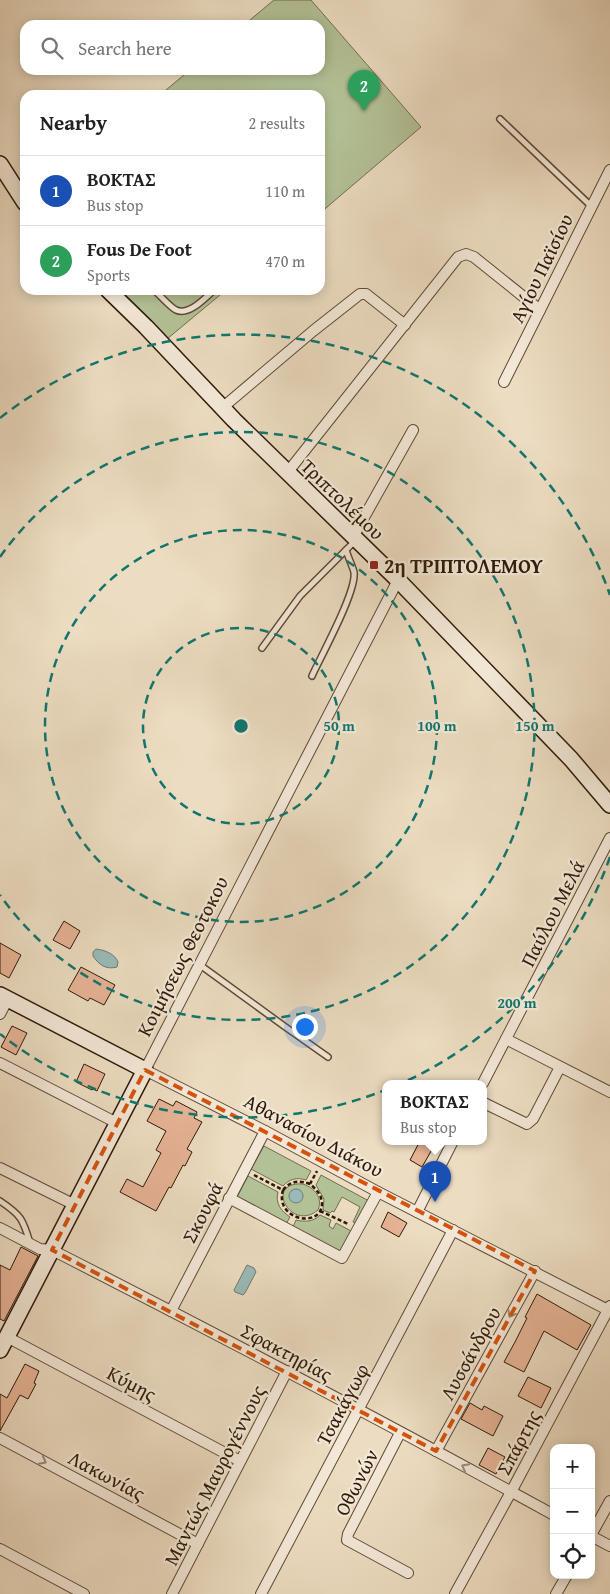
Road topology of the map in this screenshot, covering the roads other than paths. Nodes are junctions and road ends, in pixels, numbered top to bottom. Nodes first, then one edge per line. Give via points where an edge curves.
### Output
1 (500, 119) dead end
2 (0, 164) edge
3 (610, 170) edge
4 (20, 195) edge
5 (591, 206) junction
6 (113, 295) edge
7 (159, 295) edge
8 (208, 295) edge
9 (540, 310) junction
10 (405, 325) junction
11 (504, 382) dead end
12 (222, 408) junction
13 (413, 430) dead end
14 (287, 473) junction
15 (352, 542) junction
16 (398, 580) junction
17 (262, 648) dead end
18 (312, 676) dead end
19 (610, 806) edge
20 (610, 838) edge
21 (200, 965) junction
22 (4, 997) edge
23 (0, 1014) edge
24 (506, 1039) junction
25 (328, 1057) dead end
26 (0, 1062) edge
27 (560, 1067) junction
28 (145, 1070) junction
29 (485, 1080) edge
30 (610, 1092) edge
31 (487, 1104) edge
32 (117, 1123) junction
33 (265, 1130) junction
34 (451, 1145) edge
35 (0, 1168) edge
36 (378, 1192) junction
37 (229, 1198) junction
38 (0, 1201) edge
39 (75, 1205) junction
40 (417, 1212) junction
41 (0, 1228) edge
42 (453, 1230) junction
43 (30, 1244) junction
44 (52, 1250) junction
45 (535, 1271) junction
46 (609, 1309) edge
47 (171, 1311) junction
48 (7, 1337) junction
49 (0, 1350) edge
50 (287, 1371) junction
51 (359, 1410) junction
52 (400, 1433) junction
53 (0, 1438) edge
54 (436, 1451) junction
55 (240, 1461) junction
56 (511, 1492) junction
57 (610, 1501) edge
58 (550, 1513) edge
59 (592, 1534) edge
60 (595, 1537) edge
61 (198, 1544) junction
62 (610, 1546) edge
63 (0, 1549) edge
64 (408, 1573) dead end
65 (565, 1579) edge
66 (84, 1594) edge
67 (172, 1594) edge
68 (261, 1594) edge
69 (455, 1594) edge
70 (556, 1594) edge

1 - 5 lane
2 - 4 street
3 - 5 street, Αγίου Παϊσίου
5 - 9 street, Αγίου Παϊσίου
6 - 12 street, Τριπτολέμου
7 - 8 lane via 175,310 183,311 196,306
9 - 10 street via 466,254 458,257
9 - 11 street, Αγίου Παϊσίου
10 - 12 street via 366,294 360,294
10 - 14 street
12 - 14 street, Τριπτολέμου
13 - 15 street
14 - 15 street, Τριπτολέμου
15 - 16 street, Τριπτολέμου
15 - 17 lane via 300,596
15 - 18 lane via 353,584
16 - 19 street, Τριπτολέμου via 571,759
16 - 21 street, Κοιμήσεως Θεοτοκου
20 - 24 street, Παύλου Μελά
21 - 25 lane
21 - 28 street, Κοιμήσεως Θεοτοκου
22 - 23 street
22 - 28 street, Αθανασίου Διάκου
24 - 27 street
24 - 29 street, Παύλου Μελά
26 - 32 street
27 - 30 street
27 - 31 street via 533,1119 526,1124
28 - 32 street, Κοιμήσεως Θεοτοκου
28 - 33 street, Αθανασίου Διάκου
32 - 39 street, Κοιμήσεως Θεοτοκου
33 - 36 street, Αθανασίου Διάκου
33 - 37 street, Σκουφά
34 - 40 street
35 - 39 street
36 - 37 street via 342,1258
36 - 40 street, Αθανασίου Διάκου
37 - 47 street, Σκουφά
38 - 43 lane via 17,1212
39 - 44 street, Κοιμήσεως Θεοτοκου
40 - 42 street, Αθανασίου Διάκου
41 - 43 street, Σφακτηρίας
42 - 45 street, Αθανασίου Διάκου
42 - 51 street, Τσακάγωφ
43 - 44 street, Σφακτηρίας
44 - 47 street, Σφακτηρίας
44 - 48 street, Κοιμήσεως Θεοτοκου
45 - 46 street, Αθανασίου Διάκου
45 -> 54 street, Λυσσάνδρου
46 - 56 street, Σπάρτης
47 - 50 street, Σφακτηρίας
48 - 49 street, Κοιμήσεως Θεοτοκου
48 - 55 street, Κύμης
50 - 51 street, Σφακτηρίας
50 - 55 street, Μαντώς Μαυρογέννους
51 - 52 street, Σφακτηρίας
51 - 68 street, Τσακάγωφ
52 - 54 street, Σφακτηρίας
52 - 64 street, Οθωνών via 347,1540
53 -> 61 street, Λακωνίας
56 -> 54 street, Σφακτηρίας
55 - 61 street, Μαντώς Μαυρογέννους
56 - 58 street, Σφακτηρίας
56 - 69 street, Σπάρτης
57 - 59 street
60 - 62 street
61 - 67 street, Μαντώς Μαυρογέννους
63 - 66 street
65 - 70 street

